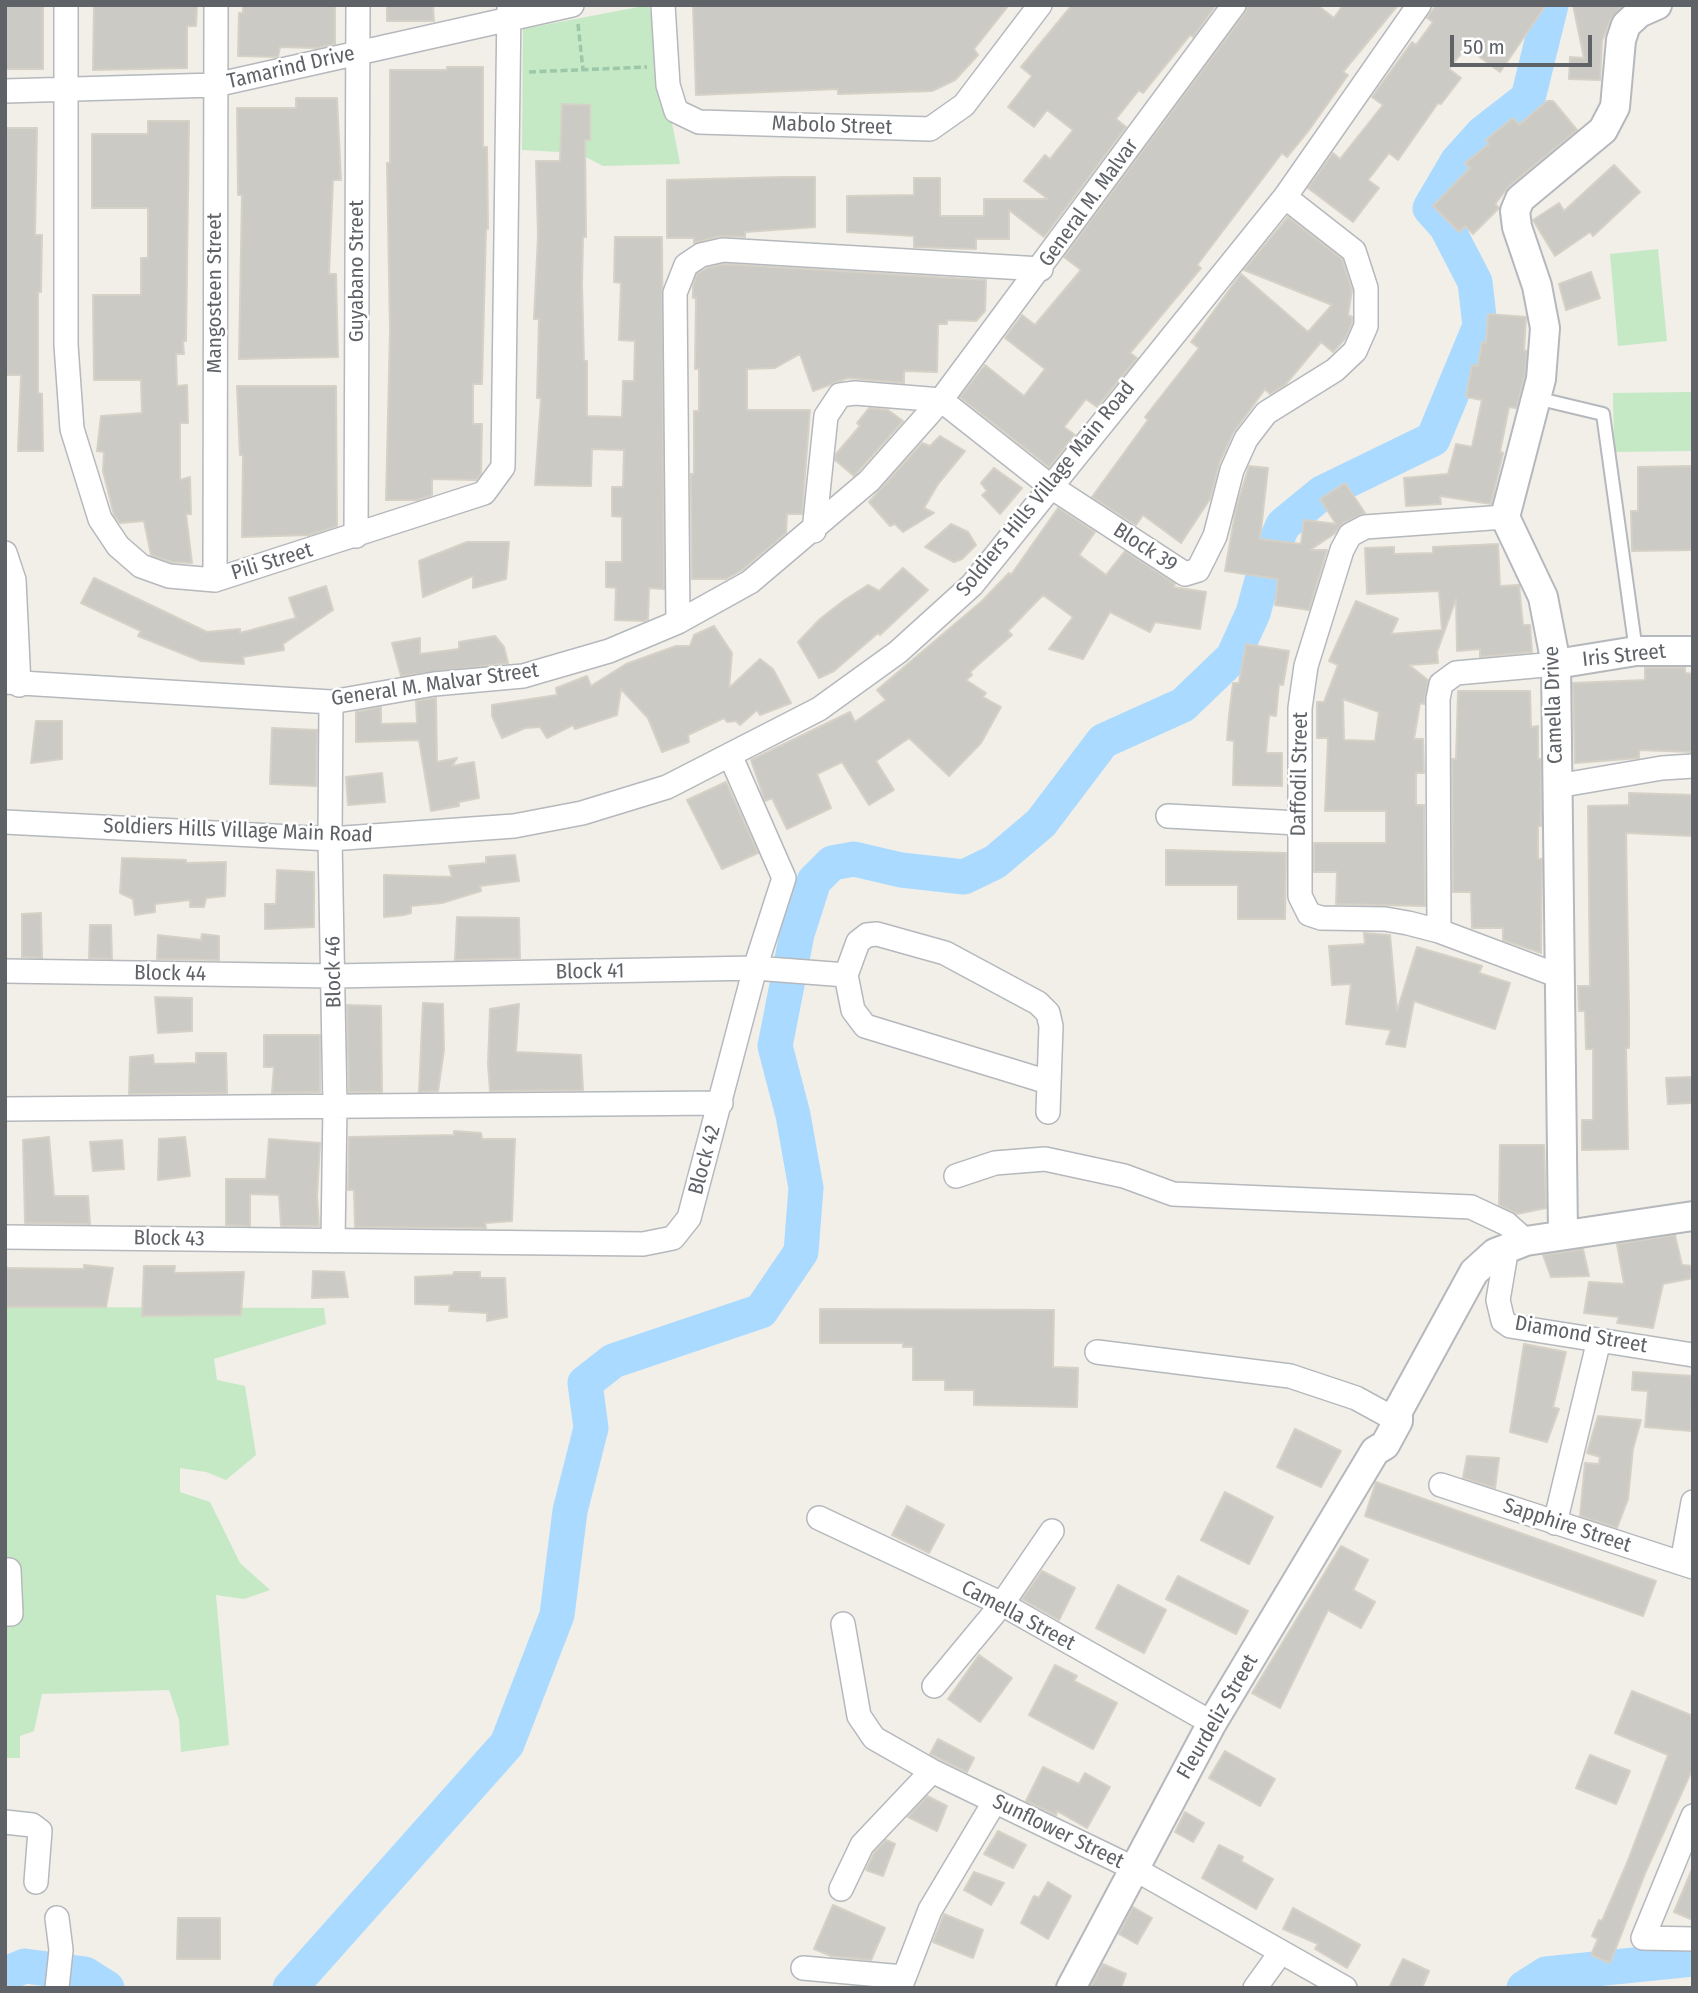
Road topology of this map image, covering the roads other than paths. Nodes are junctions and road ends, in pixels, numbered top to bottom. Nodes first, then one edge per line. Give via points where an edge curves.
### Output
1 (66, 5) edge
2 (216, 5) edge
3 (358, 5) edge
4 (663, 5) edge
5 (1040, 5) edge
6 (1234, 5) edge
7 (1419, 5) edge
8 (1657, 5) edge
9 (509, 12) edge
10 (575, 12) edge
11 (359, 51) junction
12 (215, 86) junction
13 (5, 91) edge
14 (64, 91) junction
15 (1285, 197) junction
16 (1041, 269) junction
17 (1536, 398) junction
18 (941, 400) junction
19 (1050, 486) junction
20 (1505, 517) junction
21 (814, 531) junction
22 (356, 536) junction
23 (5, 553) edge
24 (215, 580) junction
25 (678, 622) junction
26 (1636, 651) junction
27 (1693, 651) edge
28 (1556, 664) junction
29 (12, 684) edge
30 (331, 702) junction
31 (730, 755) junction
32 (1693, 766) edge
33 (1557, 786) junction
34 (1168, 816) dead end
35 (5, 822) edge
36 (1298, 823) junction
37 (330, 839) junction
38 (1439, 931) junction
39 (755, 968) junction
40 (5, 971) edge
41 (846, 975) junction
42 (334, 976) junction
43 (1559, 976) junction
44 (1048, 1082) junction
45 (721, 1103) junction
46 (335, 1106) junction
47 (5, 1109) edge
48 (1048, 1112) dead end
49 (956, 1175) dead end
50 (1693, 1216) edge
51 (1563, 1234) junction
52 (5, 1237) edge
53 (333, 1241) junction
54 (1517, 1244) junction
55 (1599, 1340) junction
56 (1097, 1352) dead end
57 (1693, 1354) edge
58 (1395, 1416) junction
59 (1441, 1485) dead end
60 (1693, 1502) edge
61 (819, 1518) dead end
62 (1555, 1523) junction
63 (1052, 1531) dead end
64 (1687, 1565) edge
65 (5, 1570) edge
66 (1002, 1604) junction
67 (5, 1614) edge
68 (843, 1624) dead end
69 (934, 1686) dead end
70 (1212, 1723) junction
71 (932, 1771) junction
72 (995, 1801) junction
73 (1693, 1816) edge
74 (5, 1822) edge
75 (1133, 1868) junction
76 (36, 1882) dead end
77 (841, 1889) dead end
78 (57, 1918) dead end
79 (1693, 1939) edge
80 (1281, 1952) junction
81 (803, 1968) dead end
82 (902, 1983) edge
83 (57, 1985) edge
84 (1071, 1988) edge
85 (1255, 1988) edge
86 (1345, 1988) edge

1 - 14 street, Pili Street
2 - 12 street, Mangosteen Street
3 - 11 street, Guyabano Street
4 - 5 street, Mabolo Street via 668,85 676,111 699,122 930,129 964,105
6 - 16 street, General M. Malvar
7 - 15 street, Soldiers Hills Village Main Road
8 - 17 street via 1626,25 1615,107 1603,130 1520,199 1515,211 1545,328 1545,357
9 - 10 street, Tamarind Drive
9 - 11 street, Tamarind Drive
9 - 22 street, Pili Street via 503,467 484,493
11 - 12 street, Tamarind Drive
11 - 22 street, Guyabano Street
12 - 14 street, Tamarind Drive
12 - 24 street, Mangosteen Street
13 - 14 street, Tamarind Drive
14 - 24 street, Pili Street via 66,345 72,429 86,483 100,519 118,546 141,566 169,576
15 - 19 street, Soldiers Hills Village Main Road
15 - 19 street, Block 39 via 1354,251 1366,288 1366,326 1355,351 1335,370 1266,413 1246,439 1232,470 1215,536 1198,570 1185,574
16 - 18 street, General M. Malvar
16 - 25 street via 723,250 701,255 686,265 675,293
17 - 20 street
17 - 26 lane via 1603,414
18 - 19 street, Block 39
18 - 21 street, General M. Malvar Street via 869,481
18 - 21 street via 840,395 826,416
19 - 31 street, Soldiers Hills Village Main Road via 972,585 898,652 819,709
20 - 28 street, Camella Drive via 1543,597
20 - 36 street, Daffodil Street via 1365,527 1350,536 1306,666 1300,708
21 - 25 street, General M. Malvar Street via 750,582
22 - 24 street, Pili Street
23 - 29 street via 14,580
25 - 30 street, General M. Malvar Street via 609,651 523,676 434,684
26 - 27 street, Iris Street
26 - 28 street, Iris Street
28 - 33 street, Camella Drive
28 - 38 street via 1456,673 1441,684
29 - 30 street, General M. Malvar Street
30 - 37 street, Block 46
31 - 37 street, Soldiers Hills Village Main Road via 667,787 582,813 514,826
31 - 39 street, Block 42 via 784,878
32 - 33 street
33 - 43 street, Camella Drive
34 - 36 street
35 - 37 street, Soldiers Hills Village Main Road
36 - 38 street, Daffodil Street via 1300,896 1309,914 1385,919
37 - 42 street, Block 46
38 - 43 street, Daffodil Street
39 - 41 street, Block 41
39 - 42 street, Block 41
39 - 45 street, Block 42
40 - 42 street, Block 44
41 - 44 street via 853,1010 865,1026
41 - 44 street via 858,942 867,935 957,958 1048,1013
42 - 46 street, Block 46
43 - 51 street, Camella Drive
44 - 48 street
45 - 46 street
45 - 53 street, Block 42 via 689,1218 673,1238 643,1244
46 - 47 street
46 - 53 street, Block 46
49 - 54 street via 995,1163 1045,1159 1124,1175 1173,1194 1471,1207 1499,1219
50 - 51 street, Fleurdeliz Street
51 - 54 street, Fleurdeliz Street
52 - 53 street, Block 43
54 - 55 street, Diamond Street via 1497,1300 1503,1321 1510,1326
54 - 58 street, Fleurdeliz Street via 1484,1261 1474,1272
55 - 57 street, Diamond Street
55 - 62 street
56 - 58 street via 1290,1376
58 - 70 street, Fleurdeliz Street via 1385,1445 1375,1451
59 - 62 street, Sapphire Street
60 - 64 street
61 - 66 street, Camella Street
62 - 64 street, Sapphire Street
63 - 66 street
65 - 67 street via 9,1570 10,1614
66 - 69 street
66 - 70 street, Camella Street
68 - 71 street, Sunflower Street via 862,1724 874,1738
70 - 75 street, Fleurdeliz Street
71 - 72 street, Sunflower Street
71 - 77 street via 862,1844
72 - 75 street, Sunflower Street
72 - 82 street via 930,1910
73 - 79 street via 1643,1938
74 - 76 street via 32,1825 40,1831
75 - 80 street, Sunflower Street
75 - 84 street, Fleurdeliz Street
78 - 83 street via 61,1950
80 - 85 street
80 - 86 street, Sunflower Street
81 - 82 street

